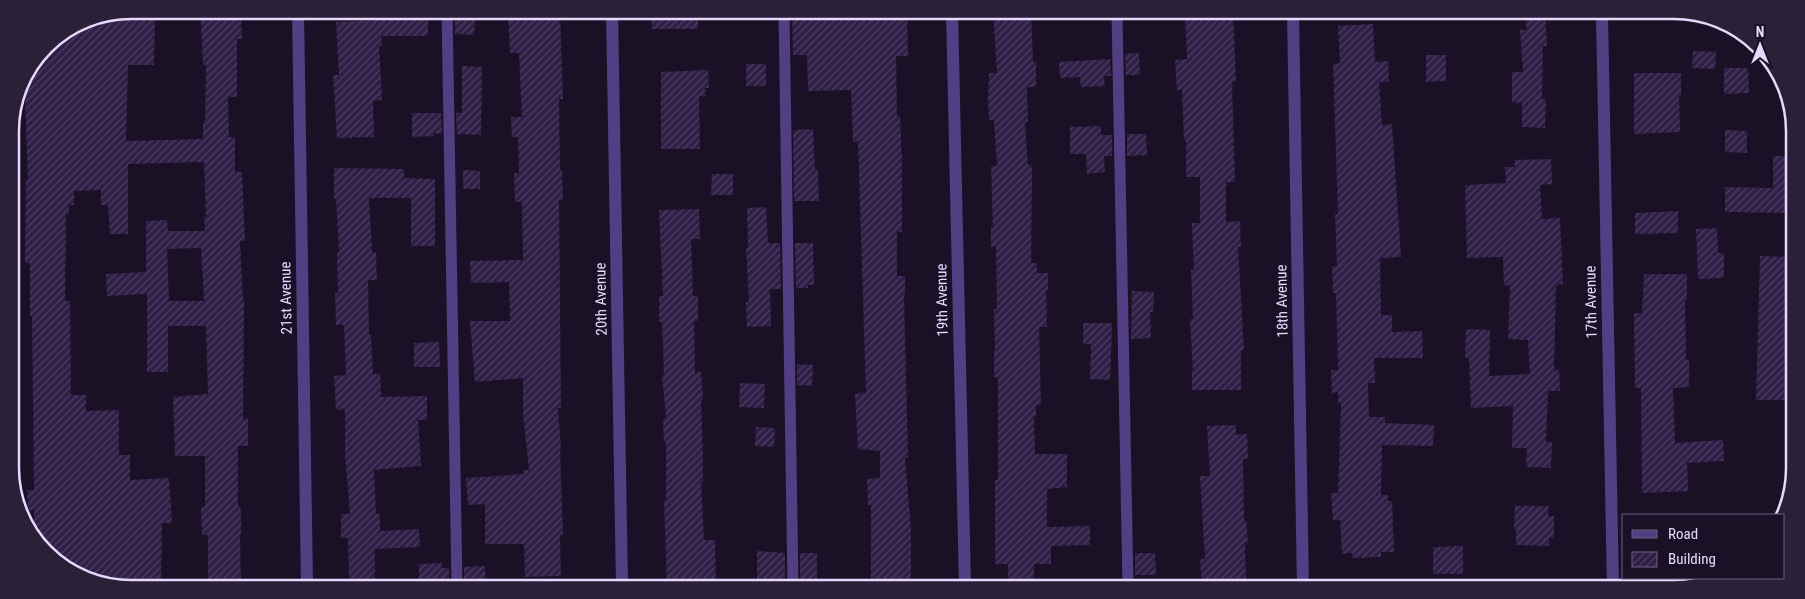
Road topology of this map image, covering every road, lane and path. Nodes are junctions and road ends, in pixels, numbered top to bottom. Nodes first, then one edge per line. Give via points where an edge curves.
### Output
1 (298, 19) edge
2 (447, 19) edge
3 (612, 19) edge
4 (784, 19) edge
5 (952, 19) edge
6 (1117, 19) edge
7 (1293, 19) edge
8 (1602, 19) edge
9 (307, 580) edge
10 (457, 580) edge
11 (622, 580) edge
12 (793, 580) edge
13 (965, 580) edge
14 (1128, 580) edge
15 (1303, 580) edge
16 (1613, 580) edge

1 - 9 street, 21st Avenue
2 - 10 lane
3 - 11 street, 20th Avenue
4 - 12 lane
5 - 13 street, 19th Avenue
6 - 14 lane
7 - 15 street, 18th Avenue
8 - 16 street, 17th Avenue

